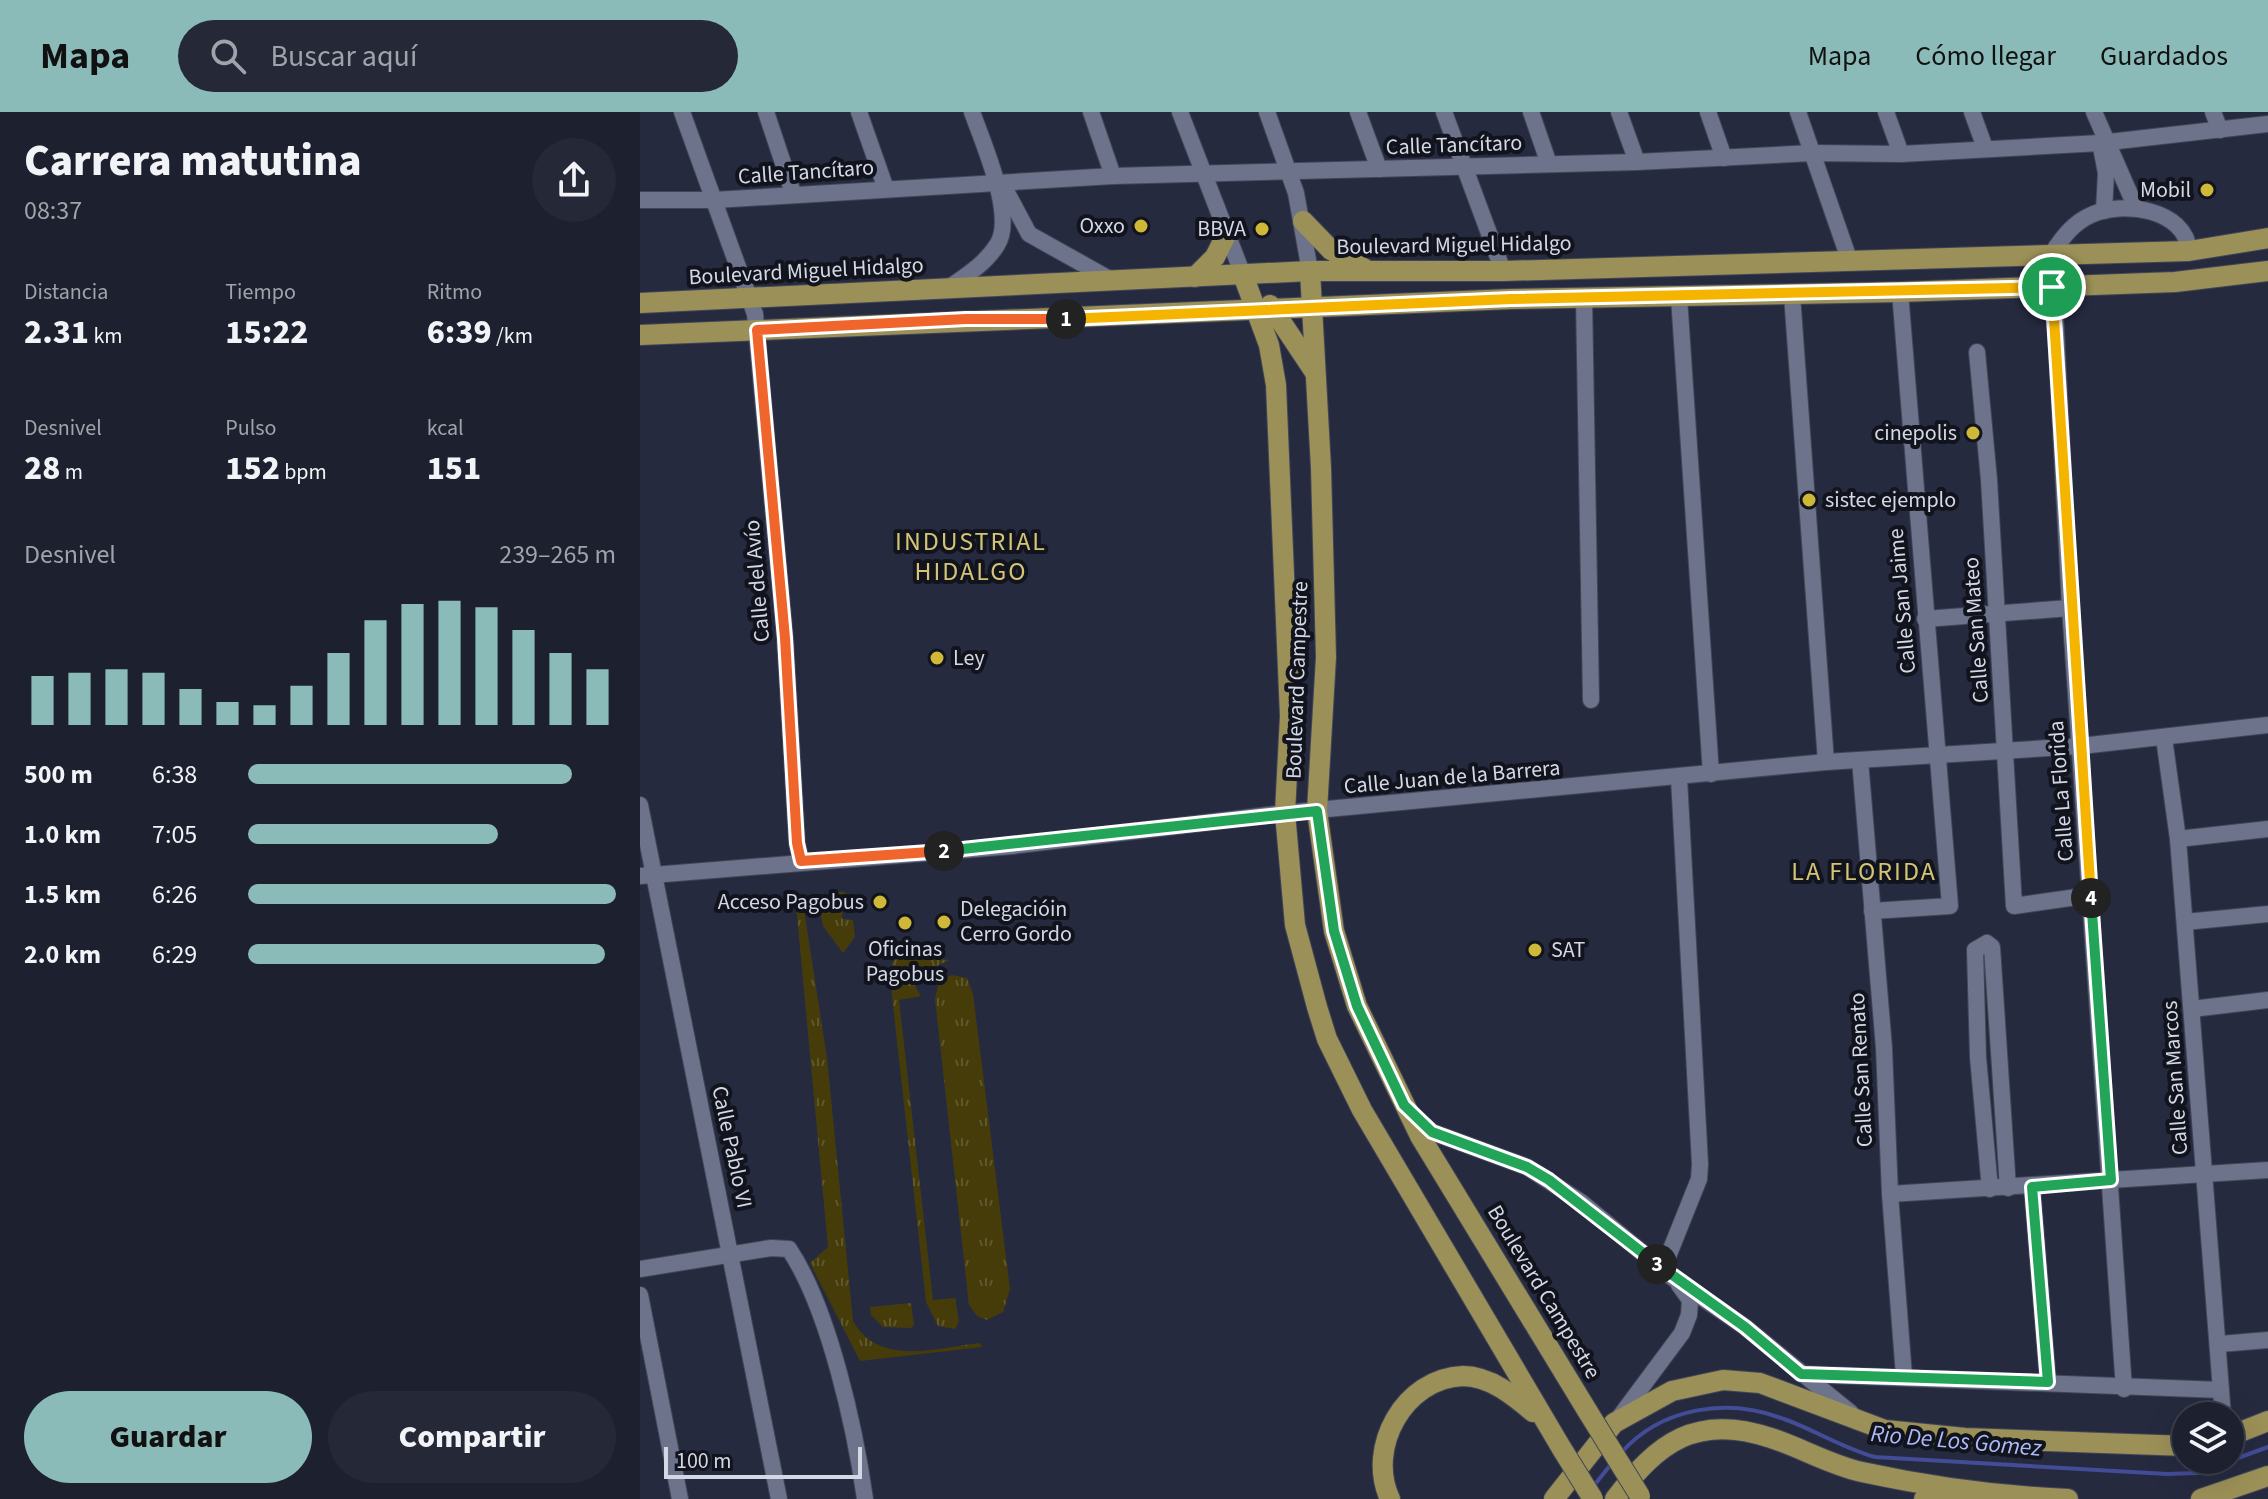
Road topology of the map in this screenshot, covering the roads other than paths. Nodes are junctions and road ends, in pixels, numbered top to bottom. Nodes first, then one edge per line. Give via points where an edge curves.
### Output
1 (682, 112) edge
2 (766, 112) edge
3 (859, 112) edge
4 (972, 112) edge
5 (1091, 112) edge
6 (1180, 112) edge
7 (1267, 112) edge
8 (1358, 112) edge
9 (1444, 112) edge
10 (1531, 112) edge
11 (1619, 112) edge
12 (1708, 112) edge
13 (1798, 112) edge
14 (1886, 112) edge
15 (1972, 112) edge
16 (2213, 112) edge
17 (2096, 118) edge
18 (2268, 124) edge
19 (2220, 130) junction
20 (2103, 142) junction
21 (1985, 148) junction
22 (1812, 153) junction
23 (1901, 154) junction
24 (1724, 158) junction
25 (1637, 162) junction
26 (1549, 164) junction
27 (1463, 168) junction
28 (1379, 169) junction
29 (1288, 171) junction
30 (1201, 173) junction
31 (1113, 176) junction
32 (996, 178) junction
33 (886, 189) junction
34 (793, 193) junction
35 (640, 200) edge
36 (714, 200) junction
37 (2136, 208) junction
38 (2104, 211) junction
39 (1303, 221) junction
40 (1227, 233) junction
41 (2268, 238) edge
42 (2189, 251) junction
43 (2052, 253) junction
44 (1849, 259) junction
45 (1310, 271) junction
46 (1369, 271) junction
47 (1503, 271) junction
48 (2268, 271) edge
49 (1243, 275) junction
50 (1195, 277) junction
51 (1114, 282) junction
52 (2074, 284) junction
53 (950, 287) junction
54 (2052, 287) junction
55 (1900, 292) junction
56 (1792, 295) junction
57 (1679, 297) junction
58 (751, 298) junction
59 (1584, 298) junction
60 (640, 303) edge
61 (1265, 310) junction
62 (1313, 310) junction
63 (757, 330) junction
64 (640, 335) edge
65 (1977, 352) dead end
66 (1316, 374) junction
67 (2070, 608) junction
68 (1996, 612) junction
69 (1925, 619) junction
70 (1591, 700) dead end
71 (2268, 725) edge
72 (2164, 738) junction
73 (2081, 746) junction
74 (2006, 752) junction
75 (1939, 753) junction
76 (1860, 760) junction
77 (1826, 762) junction
78 (1711, 774) junction
79 (1679, 778) junction
80 (640, 805) edge
81 (1317, 811) junction
82 (1285, 813) junction
83 (2268, 829) edge
84 (2178, 839) junction
85 (801, 861) junction
86 (647, 874) edge
87 (2091, 895) junction
88 (1872, 911) junction
89 (2268, 914) edge
90 (2185, 922) junction
91 (2268, 1000) edge
92 (2192, 1009) junction
93 (1404, 1105) junction
94 (1465, 1145) junction
95 (2268, 1170) edge
96 (2205, 1175) junction
97 (1446, 1178) junction
98 (2111, 1180) junction
99 (2032, 1187) junction
100 (2008, 1188) junction
101 (1990, 1189) junction
102 (1890, 1194) junction
103 (732, 1257) junction
104 (640, 1269) edge
105 (1668, 1273) junction
106 (640, 1295) edge
107 (1690, 1300) junction
108 (1745, 1327) junction
109 (2268, 1340) edge
110 (2220, 1344) junction
111 (1801, 1374) junction
112 (1904, 1376) junction
113 (2048, 1382) junction
114 (2124, 1389) junction
115 (2221, 1390) junction
116 (2222, 1402) edge
117 (2268, 1421) edge
118 (1614, 1423) junction
119 (1548, 1425) junction
120 (1868, 1426) junction
121 (2244, 1430) edge
122 (2172, 1445) edge
123 (2268, 1476) edge
124 (1994, 1496) junction
125 (1640, 1498) edge
126 (680, 1499) edge
127 (779, 1499) edge
128 (865, 1499) edge
129 (1390, 1499) edge
130 (1554, 1499) edge
131 (1593, 1499) edge
132 (1615, 1499) edge
133 (1924, 1499) edge
134 (2068, 1499) edge
135 (2201, 1499) edge

1 - 36 street, Calle del Avío
2 - 34 street
3 - 33 street
4 - 32 street
5 - 31 street
6 - 30 street
7 - 29 street
8 - 28 street
9 - 27 street
10 - 26 street
11 - 25 street
12 - 24 street
13 - 22 street
14 - 23 street
15 - 21 street
16 - 19 street
17 - 20 street
18 - 19 street, Calle Tancítaro
19 - 20 street, Calle Tancítaro
20 - 21 street, Calle Tancítaro
20 - 37 street
20 - 38 street
21 - 23 street, Calle Tancítaro
22 - 23 street, Calle Tancítaro
22 - 24 street, Calle Tancítaro
22 - 44 street
24 - 25 street, Calle Tancítaro
25 - 26 street, Calle Tancítaro
26 - 27 street, Calle Tancítaro
27 - 28 street, Calle Tancítaro
27 - 47 street
28 - 29 street, Calle Tancítaro
29 - 30 street, Calle Tancítaro
29 - 39 street
30 - 31 street, Calle Tancítaro
30 - 40 street
31 - 32 street, Calle Tancítaro
32 - 33 street, Calle Tancítaro
32 - 51 street via 1029,234
32 - 53 street via 1004,217 1000,239 986,258
33 - 34 street, Calle Tancítaro
34 - 36 street, Calle Tancítaro
35 - 36 street, Calle Tancítaro
36 - 58 street, Calle del Avío
37 - 38 street
37 - 42 street via 2181,230
38 - 43 street via 2077,223
39 - 45 street
39 - 46 main road via 1331,250
40 - 49 street
40 - 50 main road via 1215,257
41 - 42 main road, Boulevard Miguel Hidalgo
42 - 43 main road, Boulevard Miguel Hidalgo
42 - 52 main road via 2186,263 2176,270 2104,275
43 - 44 main road, Boulevard Miguel Hidalgo
43 - 54 street, Calle La Florida
44 - 47 main road, Boulevard Miguel Hidalgo
45 - 46 main road, Boulevard Miguel Hidalgo
45 - 49 main road, Boulevard Miguel Hidalgo
45 - 62 main road, Boulevard Campestre
46 - 47 main road, Boulevard Miguel Hidalgo
48 - 52 main road via 2183,282
49 - 50 main road, Boulevard Miguel Hidalgo
49 - 61 main road
50 - 51 main road, Boulevard Miguel Hidalgo
51 - 53 main road, Boulevard Miguel Hidalgo
52 - 54 main road
53 - 58 main road, Boulevard Miguel Hidalgo
54 - 55 main road
54 - 67 street, Calle La Florida
55 - 56 main road
55 - 69 street, Calle San Jaime
56 - 57 main road
56 - 77 street
57 - 59 main road
57 - 78 street
58 - 60 main road, Boulevard Miguel Hidalgo
58 - 63 street, Calle del Avío
59 - 62 main road
59 - 70 street
61 - 62 main road
61 - 63 main road
61 - 66 main road
61 - 82 main road, Boulevard Campestre via 1278,409 1290,716
62 - 66 main road, Boulevard Campestre
63 - 64 main road
63 - 85 street, Calle del Avío
65 - 68 street, Calle San Mateo
66 - 81 main road, Boulevard Campestre via 1326,657
67 - 68 street
67 - 73 street, Calle La Florida
68 - 69 street
68 - 74 street, Calle San Mateo
69 - 75 street, Calle San Jaime
71 - 72 street, Calle Juan de la Barrera
72 - 73 street, Calle Juan de la Barrera
72 - 84 street, Calle San Marcos
73 - 74 street, Calle Juan de la Barrera
73 - 87 street, Calle La Florida
74 - 75 street, Calle Juan de la Barrera
74 - 87 street, Calle San Mateo via 2014,906
75 - 76 street, Calle Juan de la Barrera
75 - 88 street, Calle San Jaime via 1950,906
76 - 77 street, Calle Juan de la Barrera
76 - 88 street, Calle San Renato
77 - 78 street, Calle Juan de la Barrera
78 - 79 street, Calle Juan de la Barrera
79 - 81 street, Calle Juan de la Barrera
79 - 105 street via 1699,1179
80 - 86 street, Calle Pablo VI
81 - 82 street, Calle Juan de la Barrera
81 - 93 main road, Boulevard Campestre via 1334,931 1357,1006
82 - 85 street, Calle Juan de la Barrera via 1027,844
82 - 119 main road, Boulevard Campestre via 1295,925 1327,1039 1377,1137
83 - 84 street
84 - 90 street, Calle San Marcos
85 - 86 street, Calle Juan de la Barrera
86 - 103 street, Calle Pablo VI
87 - 98 street, Calle La Florida
88 - 102 street, Calle San Renato
89 - 90 street
90 - 92 street, Calle San Marcos
91 - 92 street
92 - 96 street, Calle San Marcos
93 - 94 street via 1425,1128
93 - 97 main road, Boulevard Campestre
94 - 97 street via 1447,1153
94 - 105 street via 1549,1180
95 - 96 street
96 - 98 street
96 - 110 street, Calle San Marcos
97 - 125 main road, Boulevard Campestre, bridge
98 - 99 street
98 - 114 street, Calle La Florida
99 - 100 street
99 - 113 street
100 - 101 street
100 - 101 street via 1992,947 1987,943 1975,950 1974,984
101 - 102 street
102 - 112 street, Calle San Renato
103 - 104 street
103 - 127 street, Calle Pablo VI
103 - 128 street via 789,1249 798,1263 835,1365
105 - 107 street
105 - 108 street
106 - 126 street
107 - 108 street
107 - 118 street via 1682,1333
108 - 111 street
109 - 110 street
110 - 115 street, Calle San Marcos
111 - 112 street
111 - 120 street
112 - 113 street
113 - 114 street
114 - 115 street
115 - 116 street, Calle San Marcos
117 - 121 main road
118 - 120 main road via 1672,1391 1732,1380 1778,1389
118 - 130 main road
119 - 129 main road via 1492,1382 1462,1376 1429,1387 1399,1413 1386,1440 1382,1472
119 - 131 main road, Boulevard Campestre, bridge
120 - 122 main road via 1965,1438
123 - 135 main road
124 - 132 main road via 1845,1468 1772,1438 1729,1429 1668,1443 1640,1466
124 - 133 main road
124 - 134 main road

